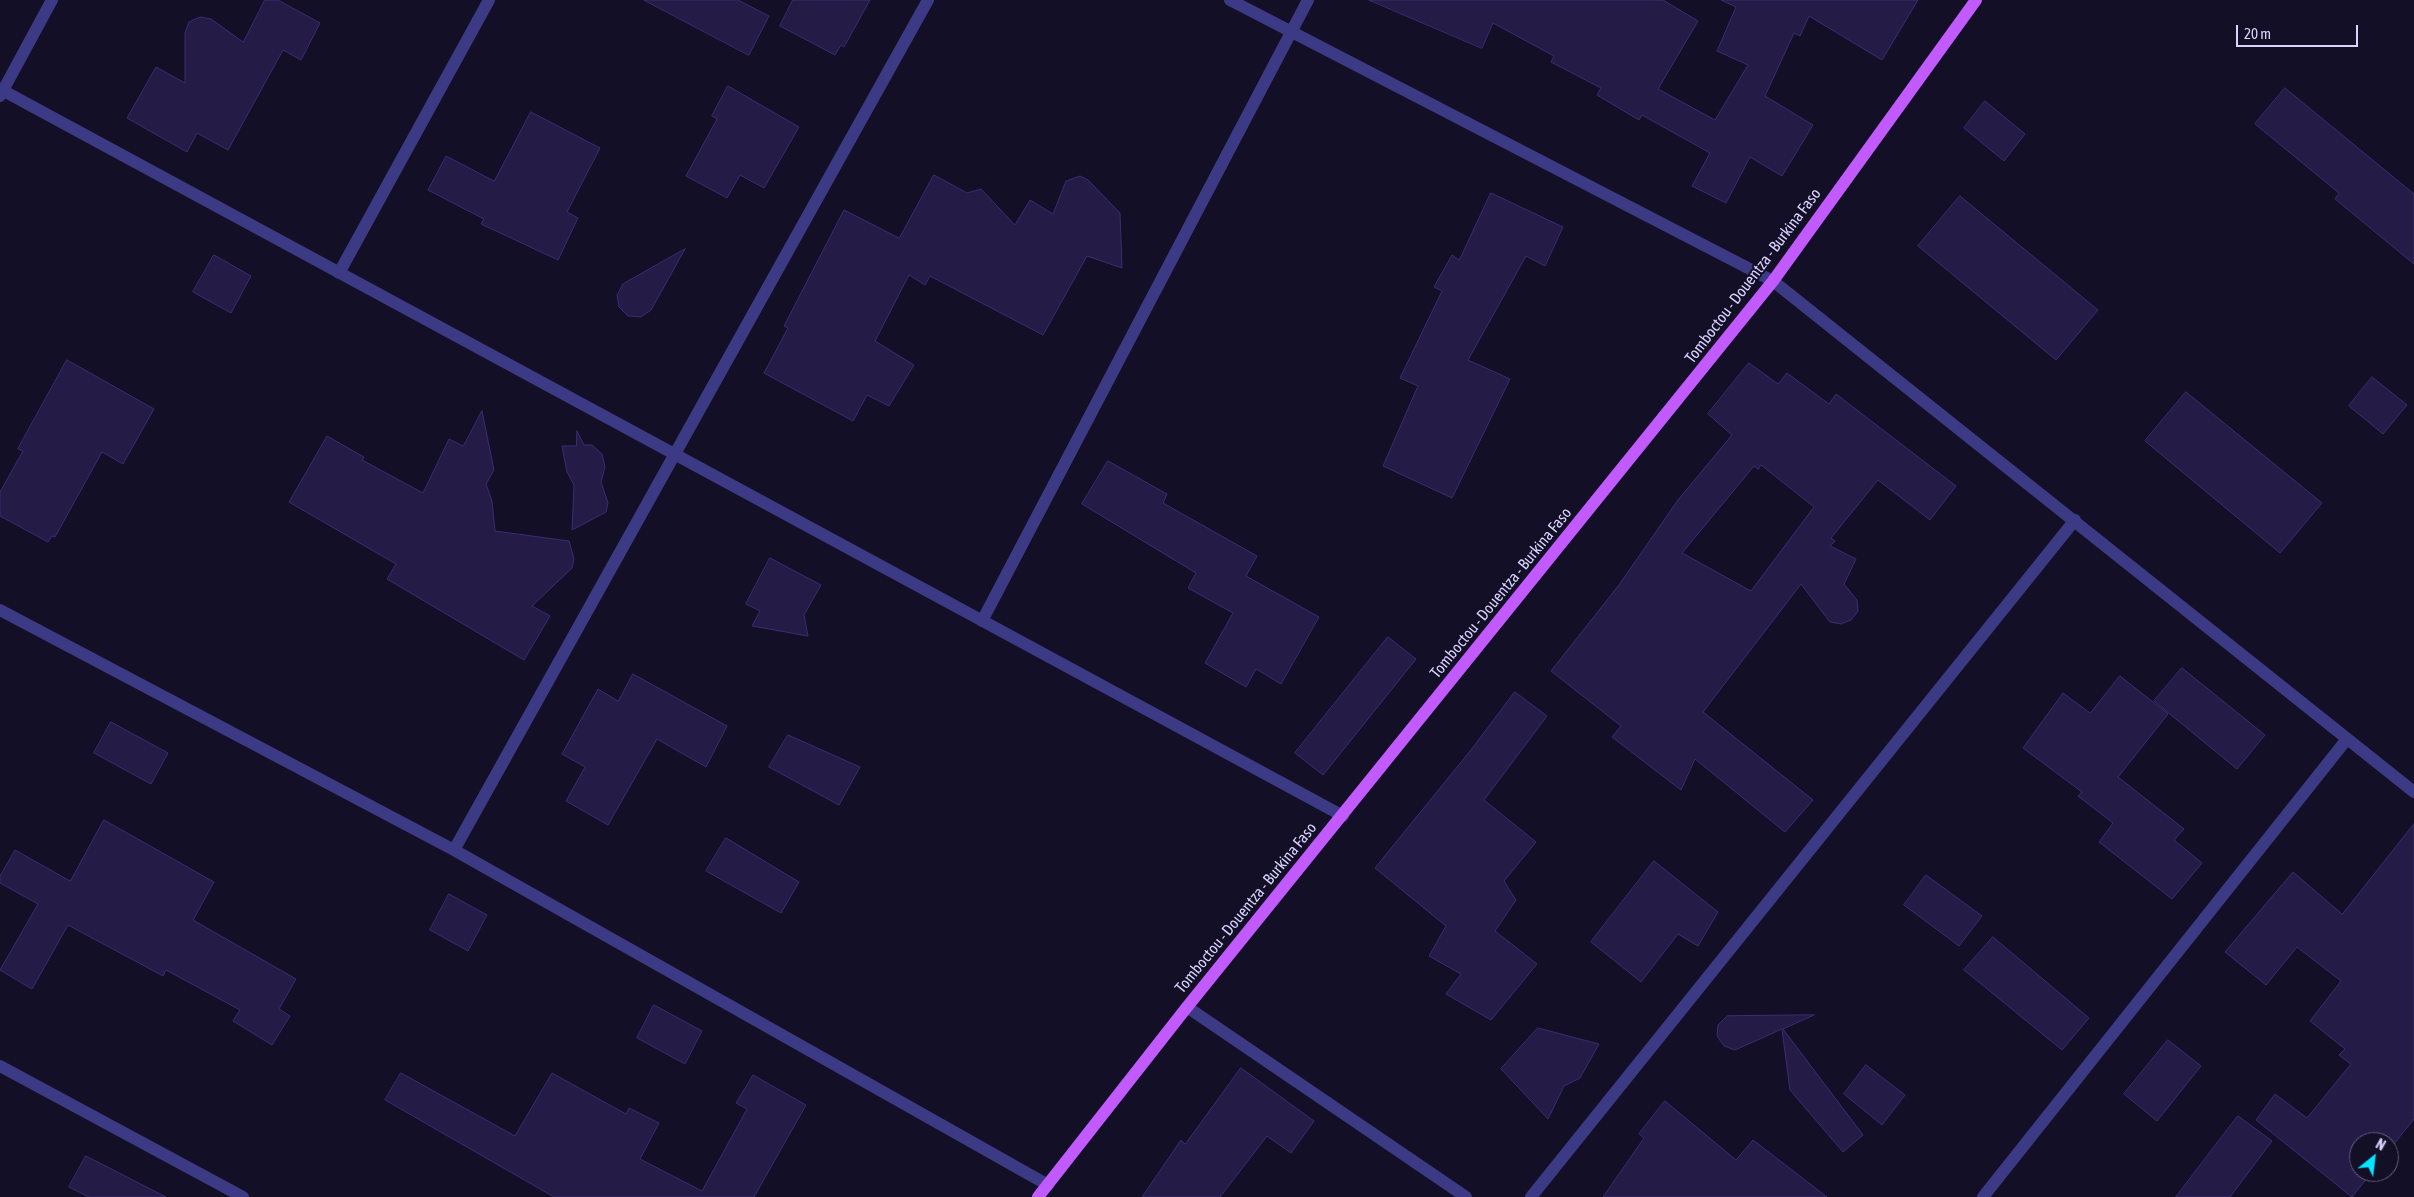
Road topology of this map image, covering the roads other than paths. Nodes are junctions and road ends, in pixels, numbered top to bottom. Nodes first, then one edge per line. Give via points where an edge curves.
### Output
1 (52, 0) edge
2 (489, 0) edge
3 (928, 0) edge
4 (1230, 0) edge
5 (1308, 0) edge
6 (1976, 0) edge
7 (1291, 32) junction
8 (1, 92) edge
9 (339, 273) junction
10 (1773, 281) junction
11 (675, 454) junction
12 (2074, 520) junction
13 (0, 610) edge
14 (982, 621) junction
15 (2347, 739) junction
16 (2414, 792) edge
17 (1343, 816) junction
18 (454, 850) junction
19 (1187, 1007) junction
20 (0, 1066) edge
21 (1048, 1184) junction
22 (243, 1197) edge
23 (1038, 1197) edge
24 (1466, 1197) edge
25 (1531, 1197) edge
26 (1983, 1197) edge

1 - 8 street
2 - 9 street
3 - 11 street
4 - 7 street
5 - 7 street
6 - 10 main road, Tomboctou - Douentza - Burkina Faso
7 - 10 street
7 - 14 street
8 - 9 street
9 - 11 street
10 - 12 street
10 - 17 main road, Tomboctou - Douentza - Burkina Faso
11 - 14 street
11 - 18 street
12 - 15 street
12 - 25 street
13 - 18 street
14 - 17 street
15 - 16 street
15 - 26 street
17 - 19 main road, Tomboctou - Douentza - Burkina Faso
18 - 21 street
19 - 21 main road, Tomboctou - Douentza - Burkina Faso
19 - 24 street
20 - 22 street
21 - 23 main road, Tomboctou - Douentza - Burkina Faso

